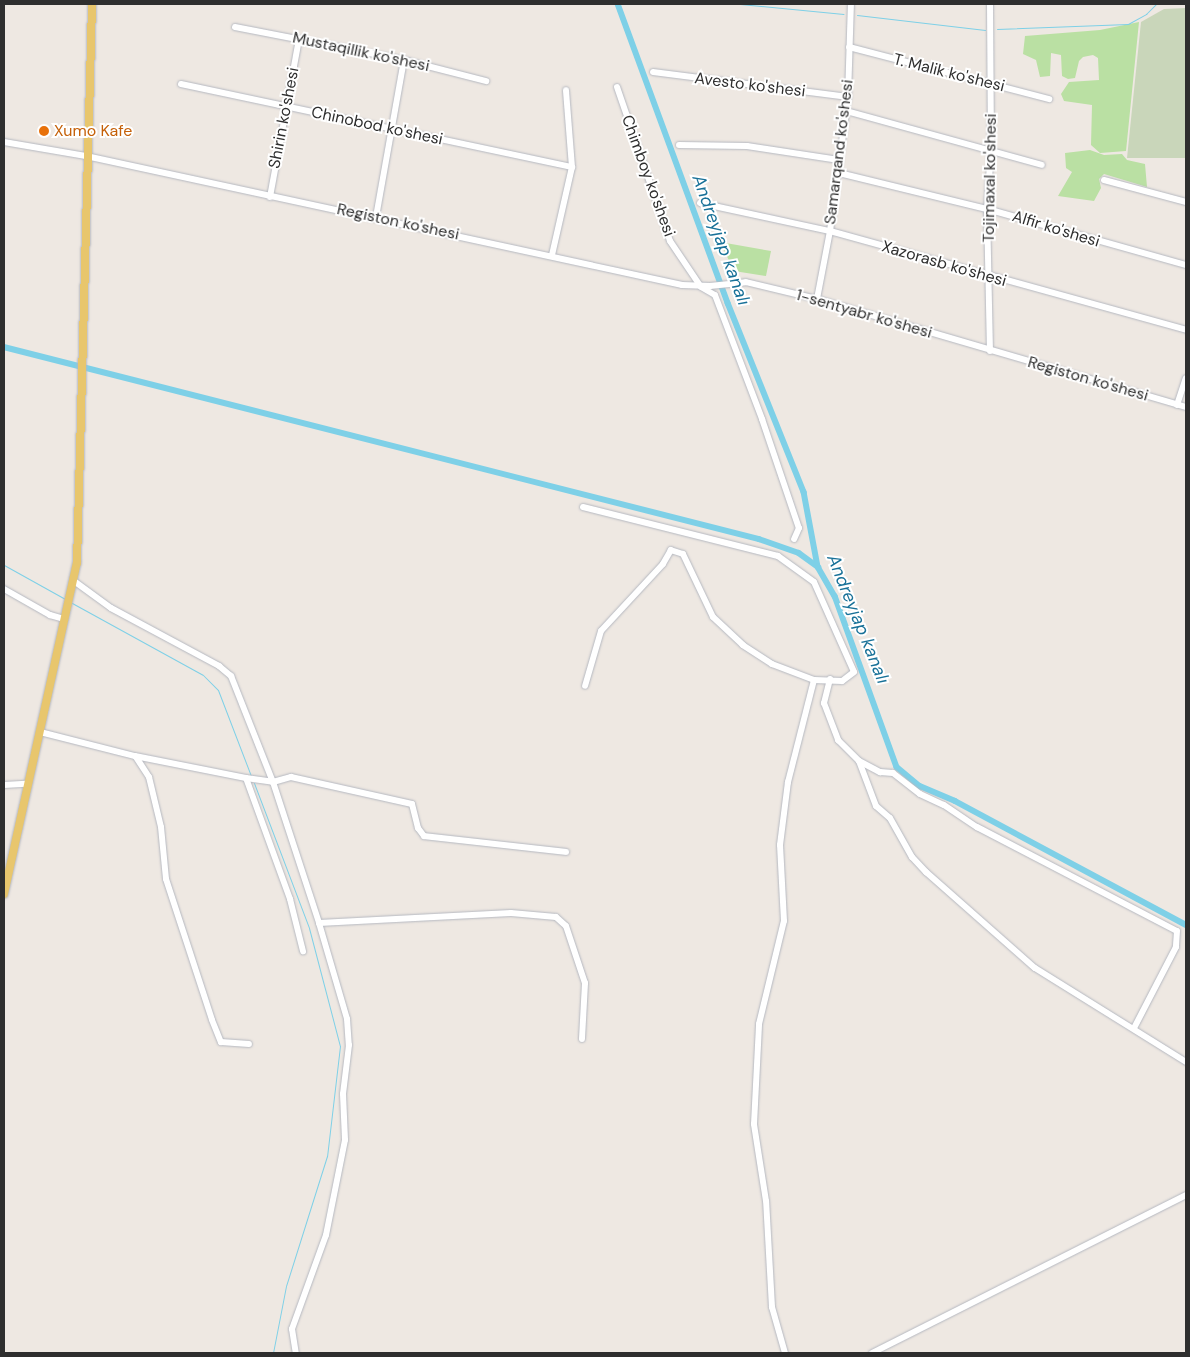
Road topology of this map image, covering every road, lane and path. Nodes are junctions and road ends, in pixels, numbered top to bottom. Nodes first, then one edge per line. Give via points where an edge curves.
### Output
1 (92, 4) edge
2 (851, 4) edge
3 (990, 4) edge
4 (235, 27) dead end
5 (299, 39) junction
6 (849, 47) junction
7 (404, 60) junction
8 (653, 72) dead end
9 (486, 81) dead end
10 (182, 84) dead end
11 (991, 84) junction
12 (617, 87) dead end
13 (566, 90) dead end
14 (848, 98) junction
15 (1048, 99) dead end
16 (285, 107) junction
17 (846, 111) junction
18 (394, 130) junction
19 (4, 142) edge
20 (679, 145) dead end
21 (991, 149) junction
22 (86, 156) junction
23 (839, 160) junction
24 (1042, 165) dead end
25 (572, 167) junction
26 (838, 174) junction
27 (1104, 180) dead end
28 (270, 197) junction
29 (1186, 202) edge
30 (700, 203) dead end
31 (987, 209) junction
32 (376, 217) junction
33 (830, 231) junction
34 (552, 255) junction
35 (1186, 265) edge
36 (990, 277) junction
37 (737, 282) joint
38 (702, 287) junction
39 (816, 299) junction
40 (1186, 330) edge
41 (990, 351) junction
42 (1186, 378) edge
43 (1177, 405) junction
44 (1186, 407) edge
45 (583, 507) dead end
46 (794, 539) dead end
47 (74, 581) junction
48 (4, 589) edge
49 (65, 616) junction
50 (830, 679) junction
51 (814, 680) junction
52 (585, 686) dead end
53 (40, 732) junction
54 (135, 756) junction
55 (859, 761) junction
56 (246, 778) junction
57 (272, 782) junction
58 (26, 784) junction
59 (4, 785) edge
60 (566, 852) dead end
61 (4, 894) edge
62 (320, 922) junction
63 (303, 951) dead end
64 (1134, 1028) junction
65 (582, 1038) dead end
66 (249, 1044) dead end
67 (1186, 1062) edge
68 (1186, 1195) edge
69 (296, 1353) edge
70 (785, 1353) edge
71 (872, 1353) edge

1 - 22 main road
2 - 6 street, Samarqand ko'shesi
3 - 11 street, Tojimaxal ko'shesi
4 - 5 street, Mustaqillik ko'shesi
5 - 7 street, Mustaqillik ko'shesi
5 - 16 street, Shirin ko'shesi
6 - 11 street, T. Malik ko'shesi
6 - 14 street, Samarqand ko'shesi
7 - 9 street, Mustaqillik ko'shesi
7 - 18 street
8 - 14 street, Avesto ko'shesi
10 - 16 street, Chinobod ko'shesi
11 - 15 street, T. Malik ko'shesi
11 - 21 street, Tojimaxal ko'shesi
12 - 38 street, Chimboy ko'shesi via 670,241
13 - 25 street
14 - 17 street, Samarqand ko'shesi
16 - 18 street, Chinobod ko'shesi
16 - 28 street, Shirin ko'shesi
17 - 21 street
17 - 23 street, Samarqand ko'shesi
18 - 25 street, Chinobod ko'shesi
18 - 32 street
19 - 22 street, Registon ko'shesi
20 - 23 street via 747,146
21 - 24 street
21 - 31 street, Tojimaxal ko'shesi
22 - 28 street, Registon ko'shesi
22 - 47 main road via 80,498
23 - 26 street, Samarqand ko'shesi
25 - 34 street
26 - 31 street, Alfir ko'shesi
26 - 33 street, Samarqand ko'shesi
27 - 29 street
28 - 32 street, Registon ko'shesi
30 - 33 street, Xazorasb ko'shesi
31 - 35 street, Alfir ko'shesi
31 - 36 street, Tojimaxal ko'shesi
32 - 34 street, Registon ko'shesi
33 - 36 street, Xazorasb ko'shesi
33 - 39 street, Samarqand ko'shesi
34 - 38 street, Registon ko'shesi
36 - 40 street, Xazorasb ko'shesi
36 - 41 street, Tojimaxal ko'shesi
37 - 38 street, Registon ko'shesi
37 - 39 street, 1-sentyabr ko'shesi
38 - 46 street, Chimboy ko'shesi via 715,295 762,419 799,528
39 - 41 street, 1-sentyabr ko'shesi
41 - 43 street, Registon ko'shesi
42 - 43 street
43 - 44 street, Registon ko'shesi
45 - 50 street via 778,556 799,569 814,582 822,596 854,672 842,681
47 - 49 main road
47 - 57 street via 111,608 231,676
48 - 49 street via 50,615
49 - 53 main road
50 - 51 street
50 - 55 street via 824,703 838,740
51 - 52 street via 772,664 743,645 713,617 683,554 671,550 663,564 601,631
51 - 70 street via 788,782 780,845 784,921 758,1024 754,1124 766,1201 772,1307
53 - 54 street
53 - 58 main road
54 - 56 street
54 - 66 street via 149,777 162,827 166,879 212,1020 221,1042
55 - 64 street via 876,806 890,818 912,857 926,872 1035,968
55 - 64 street via 880,772 894,773 920,794 944,805 977,827 1177,930 1176,947
56 - 57 street
56 - 63 street via 290,899
57 - 60 street via 291,777 412,804 418,828 424,836
57 - 62 street
58 - 59 street
58 - 61 main road
62 - 65 street via 511,913 556,916 566,926 585,984
62 - 69 street via 347,1019 349,1045 343,1094 345,1140 326,1235 292,1329
64 - 67 street
68 - 71 street

